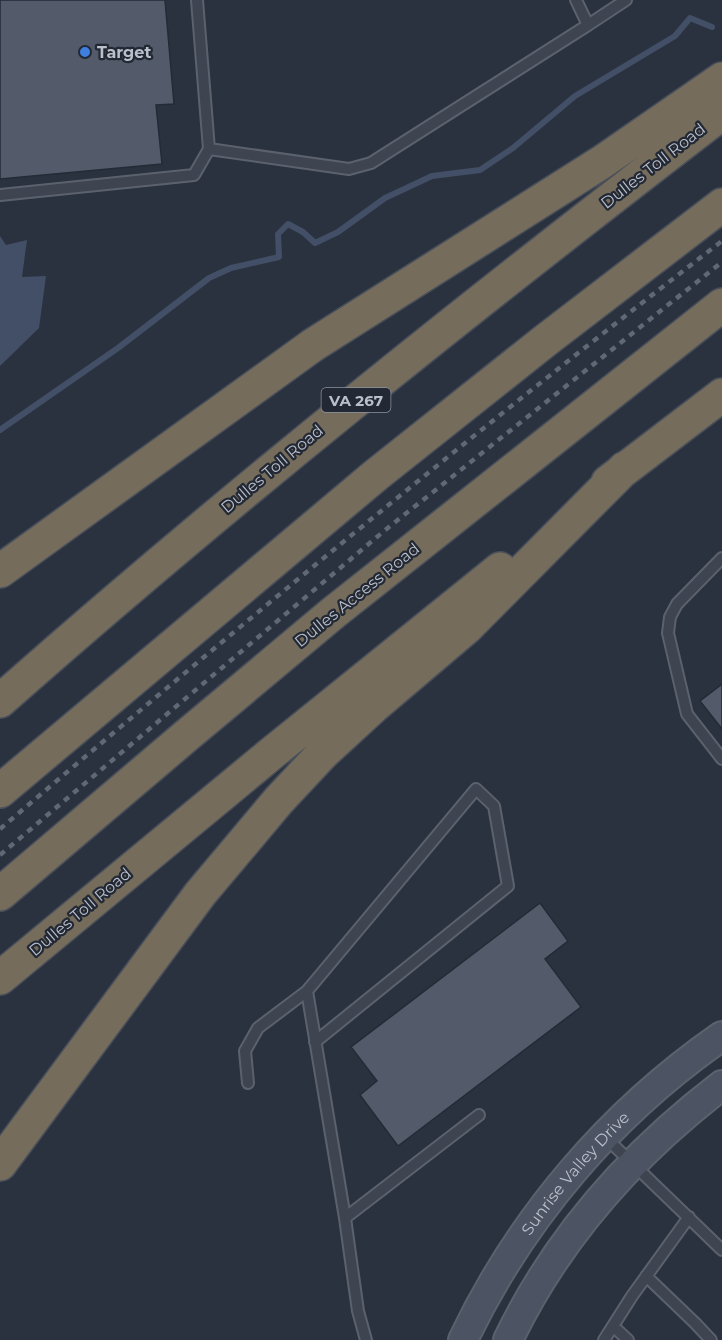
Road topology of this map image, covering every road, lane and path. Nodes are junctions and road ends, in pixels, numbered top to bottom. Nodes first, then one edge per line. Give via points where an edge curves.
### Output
1 (196, 0) edge
2 (576, 0) edge
3 (626, 0) edge
4 (588, 25) junction
5 (722, 79) edge
6 (722, 113) edge
7 (209, 149) junction
8 (0, 195) edge
9 (722, 205) edge
10 (722, 305) edge
11 (722, 395) edge
12 (626, 468) junction
13 (722, 558) edge
14 (0, 571) edge
15 (0, 701) edge
16 (722, 759) edge
17 (0, 791) edge
18 (0, 894) edge
19 (0, 978) edge
20 (308, 991) junction
21 (722, 1036) edge
22 (315, 1042) junction
23 (248, 1083) dead end
24 (722, 1085) edge
25 (479, 1115) dead end
26 (604, 1136) junction
27 (0, 1164) edge
28 (631, 1164) junction
29 (689, 1217) junction
30 (345, 1218) junction
31 (722, 1250) edge
32 (646, 1276) junction
33 (613, 1326) junction
34 (366, 1340) edge
35 (463, 1340) edge
36 (508, 1340) edge
37 (604, 1340) edge
38 (628, 1340) edge
39 (711, 1340) edge

1 - 7 lane
2 - 4 lane
3 - 4 lane
4 - 7 lane via 371,163 349,169
5 - 14 highway via 575,180 313,345
6 - 15 highway, Dulles Toll Road / VA 267 via 369,389
7 - 8 lane via 194,175
9 - 17 highway via 376,475
10 - 18 highway, Dulles Access Road via 333,613
11 - 12 highway, Dulles Toll Road
12 - 19 highway, Dulles Toll Road via 331,704
12 - 27 highway via 466,628 365,714 279,800 207,885
13 - 16 lane via 677,604 668,625 687,714
20 - 22 lane
20 - 22 lane via 476,789 494,806 508,886
20 - 23 lane via 258,1028 246,1051
21 - 26 main road, Sunrise Valley Drive via 648,1094
22 - 30 lane
24 - 28 main road
25 - 30 lane
26 - 28 lane
26 - 35 main road, Sunrise Valley Drive via 529,1226
28 - 29 lane
28 - 36 main road via 560,1253
29 - 31 lane
29 - 32 lane
30 - 34 lane
32 - 33 lane
32 - 39 lane
33 - 37 lane
33 - 38 lane

